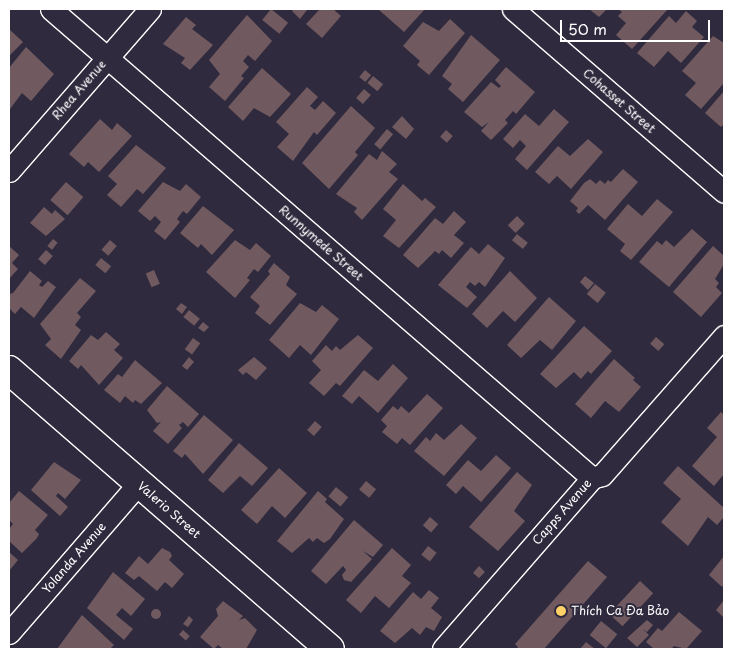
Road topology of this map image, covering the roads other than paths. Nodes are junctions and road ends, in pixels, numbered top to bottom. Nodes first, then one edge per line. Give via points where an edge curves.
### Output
1 (51, 9) edge
2 (150, 9) edge
3 (513, 9) edge
4 (108, 58) junction
5 (9, 172) edge
6 (724, 192) edge
7 (724, 336) edge
8 (9, 370) edge
9 (592, 478) junction
10 (139, 483) junction
11 (9, 633) edge
12 (325, 648) edge
13 (443, 649) edge

1 - 4 street, Runnymede Street
2 - 4 street, Rhea Avenue
3 - 6 street, Cohasset Street
4 - 5 street, Rhea Avenue
4 - 9 street, Runnymede Street
7 - 9 street, Capps Avenue via 602,475
8 - 10 street, Valerio Street
9 - 13 street, Capps Avenue
10 - 11 street, Yolanda Avenue
10 - 12 street, Valerio Street

